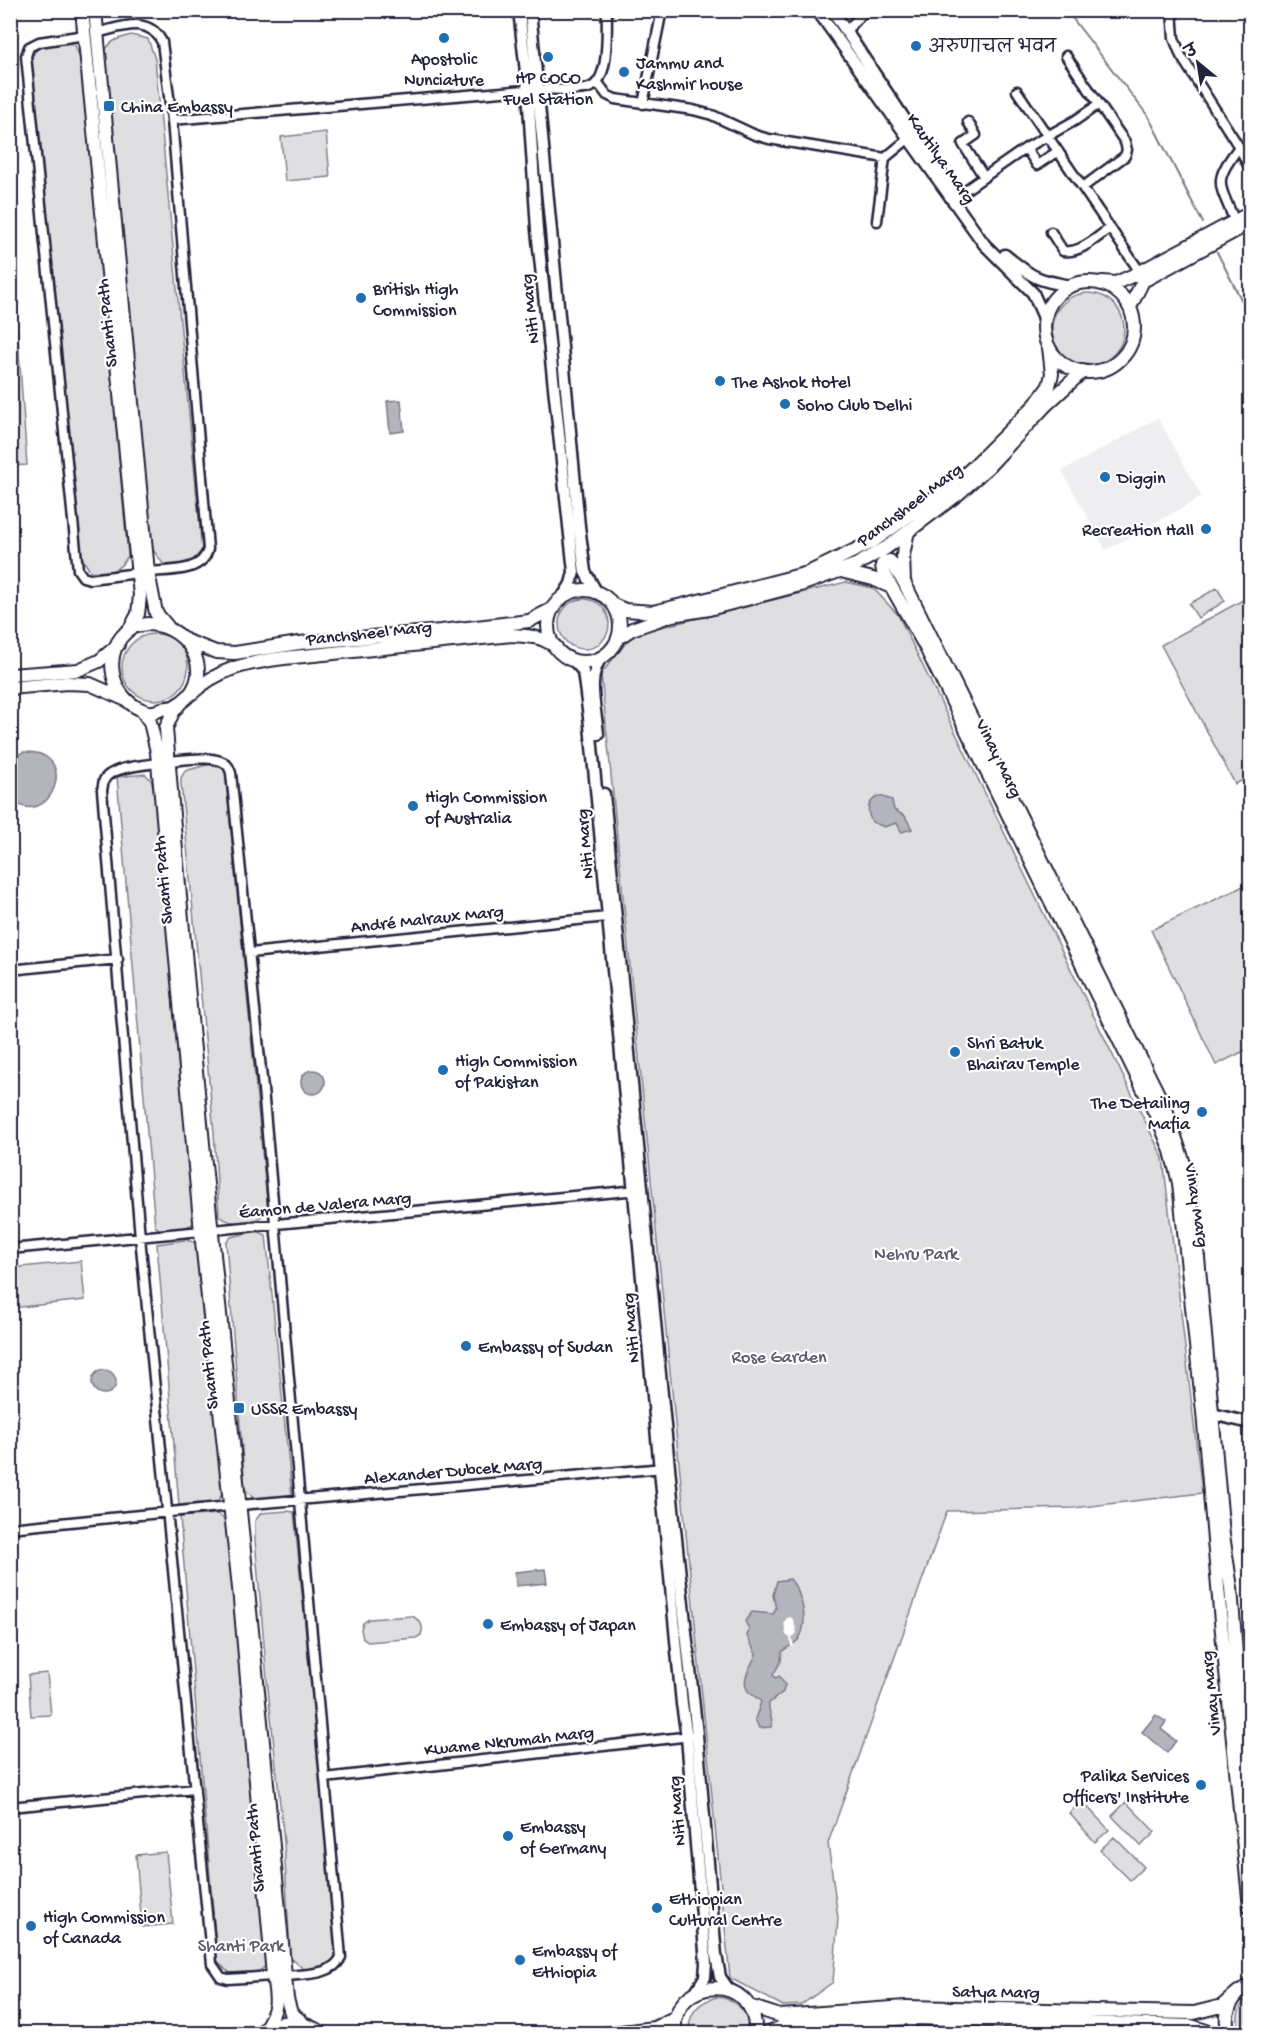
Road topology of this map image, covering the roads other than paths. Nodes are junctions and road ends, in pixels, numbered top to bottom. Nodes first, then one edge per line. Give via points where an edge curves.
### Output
1 (82, 10) edge
2 (95, 10) edge
3 (519, 10) edge
4 (530, 10) edge
5 (607, 10) edge
6 (662, 10) edge
7 (817, 10) edge
8 (831, 10) edge
9 (866, 10) edge
10 (1172, 10) edge
11 (845, 32) junction
12 (91, 34) junction
13 (1066, 56) dead end
14 (598, 83) junction
15 (533, 90) junction
16 (1017, 91) dead end
17 (643, 104) junction
18 (1099, 104) junction
19 (172, 120) junction
20 (968, 122) dead end
21 (1048, 135) junction
22 (908, 139) junction
23 (1239, 147) junction
24 (1026, 148) junction
25 (1058, 151) junction
26 (885, 158) junction
27 (1251, 169) edge
28 (984, 177) junction
29 (1083, 188) junction
30 (953, 198) junction
31 (1251, 213) edge
32 (877, 221) dead end
33 (1235, 222) junction
34 (1251, 223) edge
35 (1110, 228) junction
36 (1051, 232) dead end
37 (1140, 272) junction
38 (1095, 282) junction
39 (1071, 286) junction
40 (1130, 308) junction
41 (1045, 320) junction
42 (1049, 347) junction
43 (1083, 371) junction
44 (908, 531) junction
45 (841, 570) junction
46 (143, 573) junction
47 (904, 582) junction
48 (891, 587) junction
49 (597, 593) junction
50 (557, 604) junction
51 (613, 605) junction
52 (167, 627) junction
53 (130, 629) junction
54 (618, 638) junction
55 (187, 641) junction
56 (118, 645) junction
57 (556, 648) junction
58 (601, 658) junction
59 (574, 661) junction
60 (10, 675) edge
61 (10, 688) edge
62 (186, 698) junction
63 (128, 701) junction
64 (143, 712) junction
65 (164, 762) junction
66 (607, 917) junction
67 (250, 953) junction
68 (118, 959) junction
69 (10, 970) edge
70 (637, 1190) junction
71 (274, 1225) junction
72 (206, 1231) junction
73 (140, 1237) junction
74 (10, 1249) edge
75 (1208, 1413) junction
76 (1251, 1423) edge
77 (665, 1468) junction
78 (300, 1500) junction
79 (235, 1506) junction
80 (169, 1513) junction
81 (10, 1528) edge
82 (692, 1736) junction
83 (1249, 1767) edge
84 (325, 1778) junction
85 (195, 1789) junction
86 (1251, 1799) edge
87 (10, 1807) edge
88 (1251, 1908) edge
89 (1251, 1971) edge
90 (279, 1976) junction
91 (1243, 1989) edge
92 (729, 1990) junction
93 (695, 1993) junction
94 (749, 2006) junction
95 (912, 2013) junction
96 (676, 2017) junction
97 (302, 2022) junction
98 (1049, 2028) edge
99 (1072, 2028) edge
100 (262, 2032) edge
101 (323, 2034) edge
102 (604, 2034) edge
103 (675, 2034) edge
104 (755, 2034) edge
105 (767, 2034) edge
106 (911, 2034) edge
107 (1216, 2034) edge
108 (1229, 2034) edge

1 - 12 main road, Shanti Path
2 - 12 main road, Shanti Path
3 - 15 street, Niti Marg
4 - 15 street, Niti Marg
5 - 14 street via 604,72
6 - 17 street
7 - 22 street, Kautilya Marg
8 - 11 street, Kautilya Marg
9 - 11 street
10 - 23 street via 1174,38 1181,56
11 - 30 street, Kautilya Marg
12 - 19 street via 137,24 150,26 158,33
12 - 46 main road, Shanti Path
12 - 46 street via 39,42 29,47 26,56 78,570 90,579
13 - 18 street
14 - 15 street via 588,89
14 - 17 street via 615,99
15 - 19 street
15 - 49 street, Niti Marg via 579,526 585,572
15 - 50 street, Niti Marg via 537,230 574,572
16 - 21 street
17 - 26 street via 712,115 769,139
18 - 21 street
18 - 29 street via 1127,150 1125,156
19 - 46 street via 208,549 207,557 191,567
20 - 28 street via 976,135 963,144
21 - 24 street
21 - 25 street
22 - 26 street
22 - 30 street, Kautilya Marg
23 - 27 street
23 - 33 street via 1224,166 1220,180
24 - 25 street via 1036,165
24 - 28 street
25 - 29 street
26 - 32 street
28 - 30 street
29 - 35 street
30 - 39 street, Kautilya Marg via 988,239 1031,276
30 - 41 street, Kautilya Marg via 984,244 1033,293
31 - 33 main road
33 - 37 main road
34 - 40 main road via 1143,281
35 - 36 street via 1070,252 1063,251
35 - 37 street
37 - 38 main road via 1116,282
38 - 39 main road
38 - 40 main road via 1109,286
39 - 41 main road via 1059,294
40 - 43 main road via 1134,323 1126,352 1107,368
41 - 42 main road
42 - 43 main road via 1063,363
42 - 51 main road, Panchsheel Marg via 1052,374 1049,386 1035,405 963,477 872,542 808,573 715,597 653,612
43 - 44 main road, Panchsheel Marg via 989,466
44 - 45 main road, Panchsheel Marg via 886,548
44 - 47 main road, Vinay Marg via 903,555
45 - 48 main road
45 - 54 main road, Panchsheel Marg via 800,585 672,615
46 - 52 main road, Shanti Path via 156,613
46 - 53 main road, Shanti Path via 138,614
47 - 48 main road via 895,566 885,562 883,572
47 - 75 main road, Vinay Marg via 1167,1112 1185,1167 1198,1257
48 - 75 main road, Vinay Marg via 925,646 1167,1142 1179,1183
49 - 50 main road via 580,590
49 - 51 main road
50 - 55 main road, Panchsheel Marg via 529,621 299,643 235,653 216,652
50 - 57 main road via 549,616 548,630
51 - 54 main road via 621,625
52 - 53 main road via 148,624
52 - 55 main road
53 - 56 main road
54 - 58 main road via 612,650
55 - 62 main road via 197,666 196,681
56 - 60 main road via 99,661 78,670
56 - 63 main road via 112,662 113,679
57 - 59 main road
57 - 62 main road, Panchsheel Marg via 546,639 512,635 284,658 232,669 206,680
58 - 59 main road
58 - 70 street, Niti Marg via 595,666 593,684
59 - 66 street, Niti Marg via 583,671 586,686
61 - 63 main road via 90,684
62 - 64 main road via 172,707
62 - 65 main road, Shanti Path via 173,712 166,728
63 - 64 main road
64 - 65 main road, Shanti Path
65 - 67 street via 209,758 227,764
65 - 68 street via 125,768 104,780
65 - 72 main road, Shanti Path
66 - 67 street, André Malraux Marg
66 - 70 street, Niti Marg
67 - 71 street
68 - 69 street
68 - 73 street
70 - 71 street, Éamon de Valera Marg
70 - 77 street, Niti Marg
71 - 72 street, Éamon de Valera Marg
71 - 78 street
72 - 73 street, Éamon de Valera Marg
72 - 79 main road, Shanti Path
73 - 74 street, Éamon de Valera Marg
73 - 80 street
75 - 76 street
75 - 83 main road, Vinay Marg
75 - 88 main road, Vinay Marg via 1221,1622
77 - 78 street, Alexander Dubcek Marg
77 - 82 street, Niti Marg via 682,1704
78 - 79 street, Alexander Dubcek Marg
78 - 84 street
79 - 80 street, Alexander Dubcek Marg
79 - 90 main road, Shanti Path
80 - 81 street, Alexander Dubcek Marg
80 - 85 street
82 - 84 street, Kwame Nkrumah Marg
82 - 92 street, Niti Marg via 716,1955 720,1977
82 - 93 street, Niti Marg via 706,1963 705,1977
83 - 86 main road, Vinay Marg
84 - 90 street via 341,1957 333,1968 324,1971
85 - 87 street
85 - 90 street via 212,1964 220,1977 228,1979
89 - 91 main road
90 - 97 main road, Shanti Path via 291,2013
90 - 100 main road, Shanti Path via 277,2007
91 - 95 main road, Satya Marg via 1222,2006 1194,2013
91 - 108 main road via 1231,2002 1227,2014
92 - 93 main road via 715,1987
92 - 94 main road
93 - 96 main road
94 - 95 main road, Satya Marg via 780,2016
94 - 104 main road
95 - 98 main road, Satya Marg
95 - 105 main road, Satya Marg via 784,2026
95 - 106 street
96 - 102 main road via 654,2028
96 - 103 main road
97 - 100 main road via 282,2022
97 - 101 main road
98 - 99 main road, Satya Marg
99 - 107 main road, Satya Marg via 1191,2026

